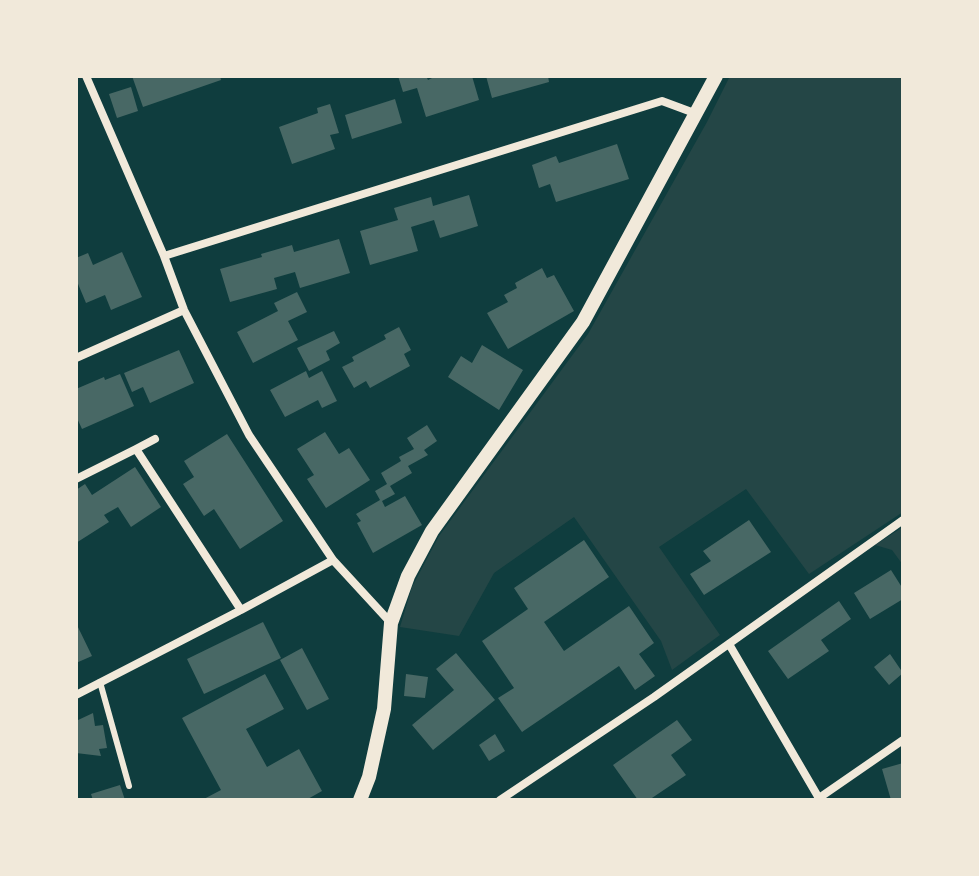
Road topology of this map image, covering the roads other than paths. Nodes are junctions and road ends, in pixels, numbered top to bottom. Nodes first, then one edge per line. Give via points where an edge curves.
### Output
1 (86, 76) edge
2 (716, 76) edge
3 (697, 114) junction
4 (164, 256) junction
5 (184, 310) junction
6 (76, 358) edge
7 (155, 439) dead end
8 (136, 449) junction
9 (76, 479) edge
10 (903, 520) edge
11 (333, 560) junction
12 (241, 610) junction
13 (391, 623) junction
14 (729, 644) junction
15 (100, 682) junction
16 (76, 695) edge
17 (903, 740) edge
18 (129, 786) dead end
19 (820, 799) edge
20 (360, 800) edge
21 (500, 800) edge

1 - 4 street
2 - 3 street
3 - 4 street via 662,101
3 - 13 street via 583,322 432,531
4 - 5 street
5 - 6 street
5 - 11 street via 249,435
7 - 8 street
8 - 9 street
8 - 12 street
10 - 14 street
11 - 12 street
11 - 13 street
12 - 15 street
13 - 20 street via 384,709
14 - 19 street
14 - 21 street
15 - 16 street
15 - 18 lane
17 - 19 street

